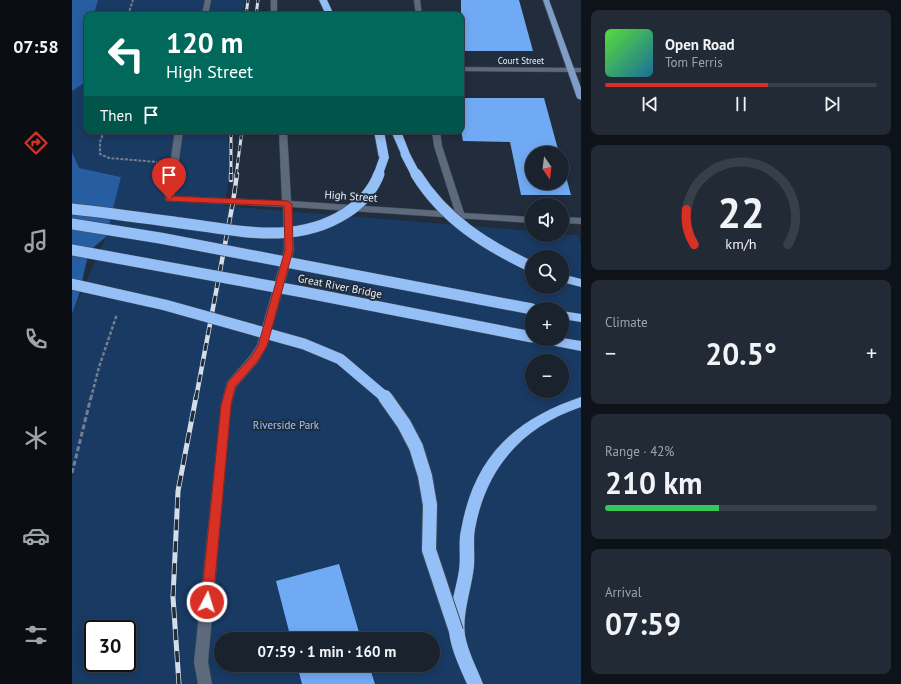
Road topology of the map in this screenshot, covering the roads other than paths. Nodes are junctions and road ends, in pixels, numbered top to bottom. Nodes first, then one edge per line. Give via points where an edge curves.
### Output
1 (208, 0) edge
2 (274, 0) edge
3 (323, 0) edge
4 (417, 0) edge
5 (546, 0) edge
6 (205, 12) edge
7 (274, 12) edge
8 (329, 12) edge
9 (419, 12) edge
10 (464, 69) edge
11 (571, 70) junction
12 (581, 70) edge
13 (581, 98) edge
14 (179, 134) edge
15 (283, 134) edge
16 (380, 134) edge
17 (397, 134) edge
18 (436, 134) edge
19 (288, 204) junction
20 (72, 208) edge
21 (461, 216) junction
22 (525, 220) edge
23 (569, 220) edge
24 (581, 221) edge
25 (72, 224) edge
26 (72, 250) edge
27 (525, 263) edge
28 (569, 280) edge
29 (581, 283) edge
30 (72, 284) edge
31 (525, 308) edge
32 (569, 315) edge
33 (581, 318) edge
34 (525, 335) edge
35 (569, 344) edge
36 (581, 346) edge
37 (581, 402) edge
38 (456, 631) junction
39 (205, 684) edge
40 (475, 684) edge

1 - 6 street
2 - 7 street
3 - 8 highway
4 - 9 street
5 - 11 main road
10 - 11 street, Court Street
11 - 12 street, Court Street
11 - 13 main road
14 - 19 street, High Street via 169,199
15 - 19 street
16 - 20 highway, bridge via 384,158 378,179 371,190 347,214 297,232 241,232
17 - 27 highway, bridge via 424,188 436,204 485,243
18 - 21 street
19 - 21 street, High Street
19 - 39 street via 289,250 262,346 231,385 226,405 201,662
21 - 22 street, High Street
23 - 24 street
25 - 31 highway, Great River Bridge, bridge via 160,238
26 - 34 highway, Great River Bridge, bridge
28 - 29 highway
30 - 38 highway, bridge via 165,305 304,344 340,359 368,381 388,400 416,447 430,505 429,550
32 - 33 highway
35 - 36 highway
37 - 38 highway via 541,418 512,439 492,463 477,494 468,530 467,563
38 - 40 highway

